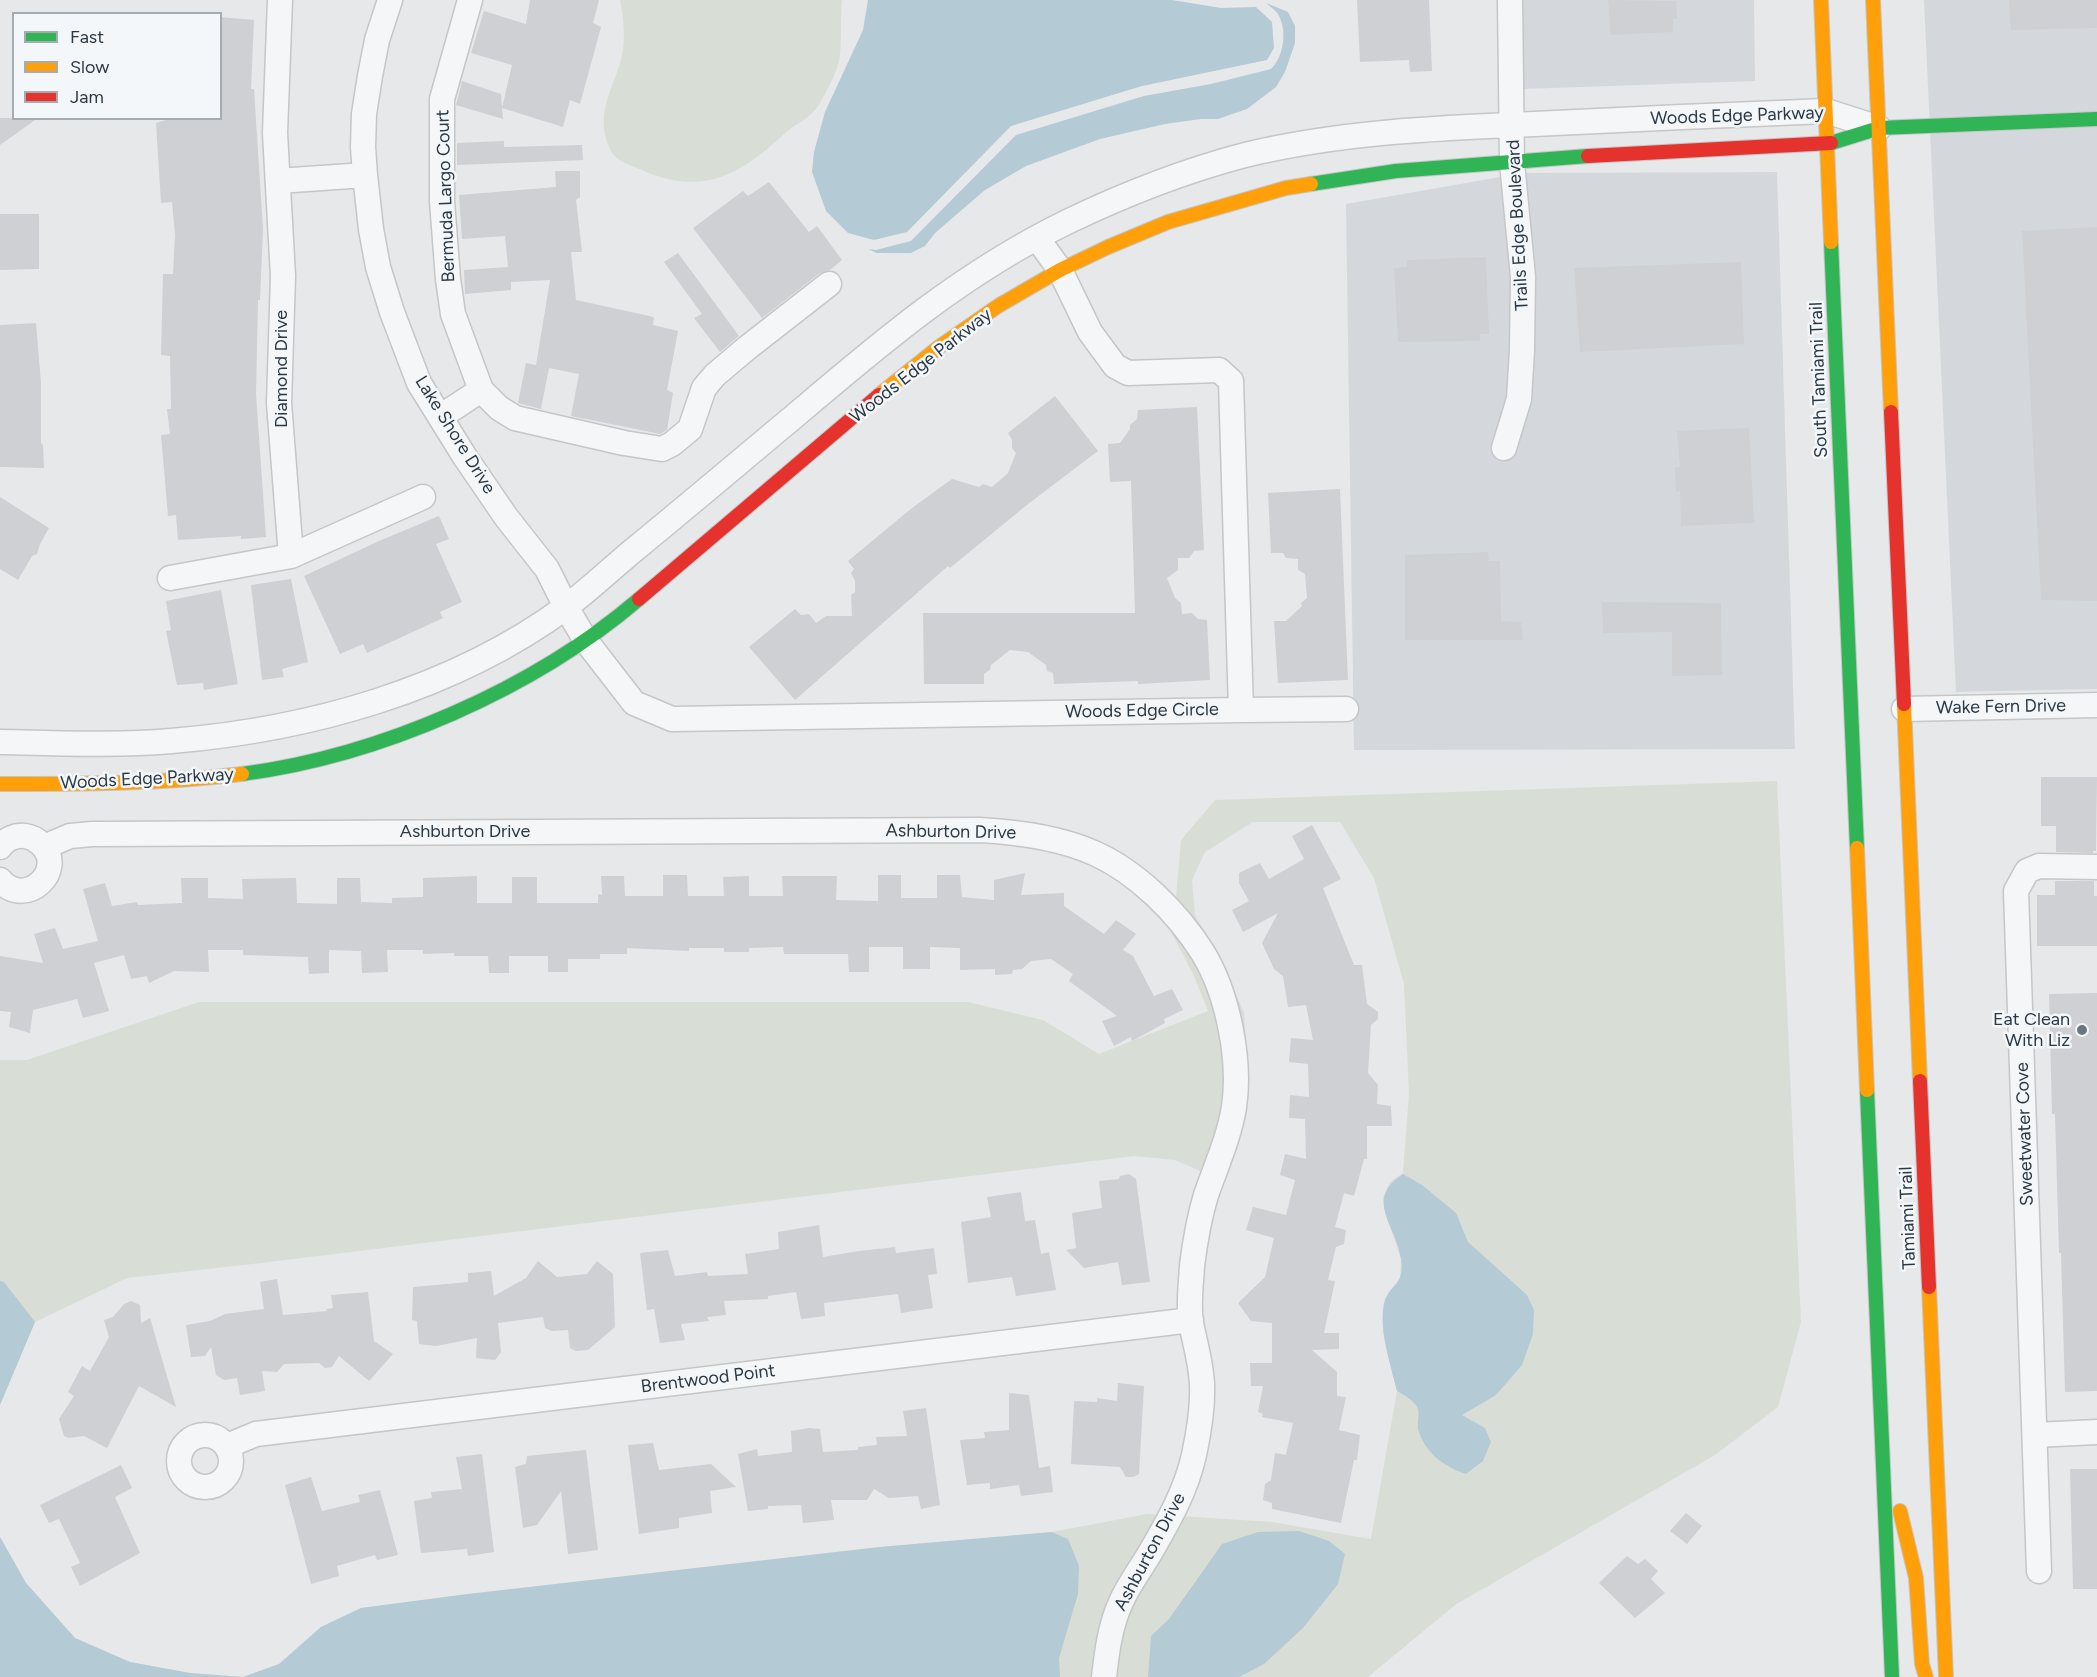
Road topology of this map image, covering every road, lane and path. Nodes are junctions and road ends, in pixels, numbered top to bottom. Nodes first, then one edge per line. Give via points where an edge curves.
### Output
1 (280, 0) edge
2 (390, 0) edge
3 (470, 0) edge
4 (1510, 0) edge
5 (1821, 0) edge
6 (1873, 0) edge
7 (1826, 111) junction
8 (2097, 119) edge
9 (1513, 124) junction
10 (1879, 128) junction
11 (1827, 144) junction
12 (1512, 163) junction
13 (365, 175) junction
14 (278, 181) junction
15 (1037, 238) junction
16 (1060, 270) junction
17 (829, 285) dead end
18 (481, 390) junction
19 (440, 417) junction
20 (1504, 448) dead end
21 (423, 497) dead end
22 (291, 556) junction
23 (170, 578) dead end
24 (566, 607) junction
25 (586, 641) junction
26 (2097, 705) edge
27 (1346, 709) dead end
28 (1904, 709) junction
29 (1241, 710) junction
30 (0, 742) edge
31 (1854, 759) joint
32 (0, 784) edge
33 (0, 847) edge
34 (44, 847) junction
35 (2097, 867) edge
36 (0, 880) edge
37 (1191, 1320) junction
38 (2097, 1432) edge
39 (2035, 1435) junction
40 (1883, 1439) junction
41 (227, 1446) dead end
42 (2039, 1571) dead end
43 (1104, 1677) edge
44 (1892, 1677) edge
45 (1926, 1677) edge
46 (1946, 1677) edge

1 - 14 street, Diamond Drive via 275,133
2 - 13 street, Lake Shore Drive via 368,85
3 - 18 street, Bermuda Largo Court via 442,99 442,201 453,314
4 - 9 street, Trails Edge Boulevard
5 - 7 main road, South Tamiami Trail
6 - 10 main road
7 - 9 street, Woods Edge Parkway
7 - 10 street, Woods Edge Parkway
7 - 11 main road, South Tamiami Trail
8 - 10 main road
9 - 12 street, Trails Edge Boulevard
9 - 15 street, Woods Edge Parkway via 1385,132 1246,155 1131,194
10 - 11 main road, Woods Edge Parkway
10 - 28 main road
11 - 12 main road, Woods Edge Parkway
11 - 31 main road, South Tamiami Trail
12 - 16 main road, Woods Edge Parkway via 1399,171 1286,188 1168,222
12 - 20 street, Trails Edge Boulevard via 1523,278 1522,350 1519,399
13 - 14 street
13 - 19 street, Lake Shore Drive via 378,267 419,383
14 - 22 street, Diamond Drive via 283,276 279,403
15 - 16 street, Woods Edge Circle
15 - 24 street, Woods Edge Parkway via 981,270 884,339
16 - 25 main road, Woods Edge Parkway via 939,347
16 - 29 street, Woods Edge Circle via 1090,332 1115,366 1128,373 1219,370 1232,381
17 - 18 street, Bermuda Largo Court via 716,375 704,388 690,429 662,449 515,418
18 - 19 street
19 - 24 street, Lake Shore Drive via 506,517 548,569
21 - 22 street
22 - 23 street
24 - 25 street, Woods Edge Circle
24 - 30 street, Woods Edge Parkway via 459,669 347,711 294,724 168,742
25 - 29 street, Woods Edge Circle via 634,703 672,719
25 - 32 main road, Woods Edge Parkway via 439,719 336,754 256,772 195,780
26 - 28 street, Wake Fern Drive
27 - 29 street
28 - 46 main road, Tamiami Trail
31 - 40 main road, Tamiami Trail
33 - 34 street via 19,836 36,840
34 - 36 street via 50,863 37,887 18,891
34 - 37 street, Ashburton Drive via 70,836 92,834 979,830 1038,836 1092,852 1140,883 1186,929 1212,971 1230,1025 1234,1105 1228,1137 1197,1232
35 - 39 street, Sweetwater Cove via 2039,866 2027,872 2016,891
37 - 41 street, Brentwood Point via 256,1434
37 - 43 street, Ashburton Drive via 1202,1384 1194,1455 1173,1513 1119,1605
38 - 39 street
39 - 42 street, Sweetwater Cove
40 - 44 main road, Tamiami Trail
40 - 45 main road via 1916,1578

